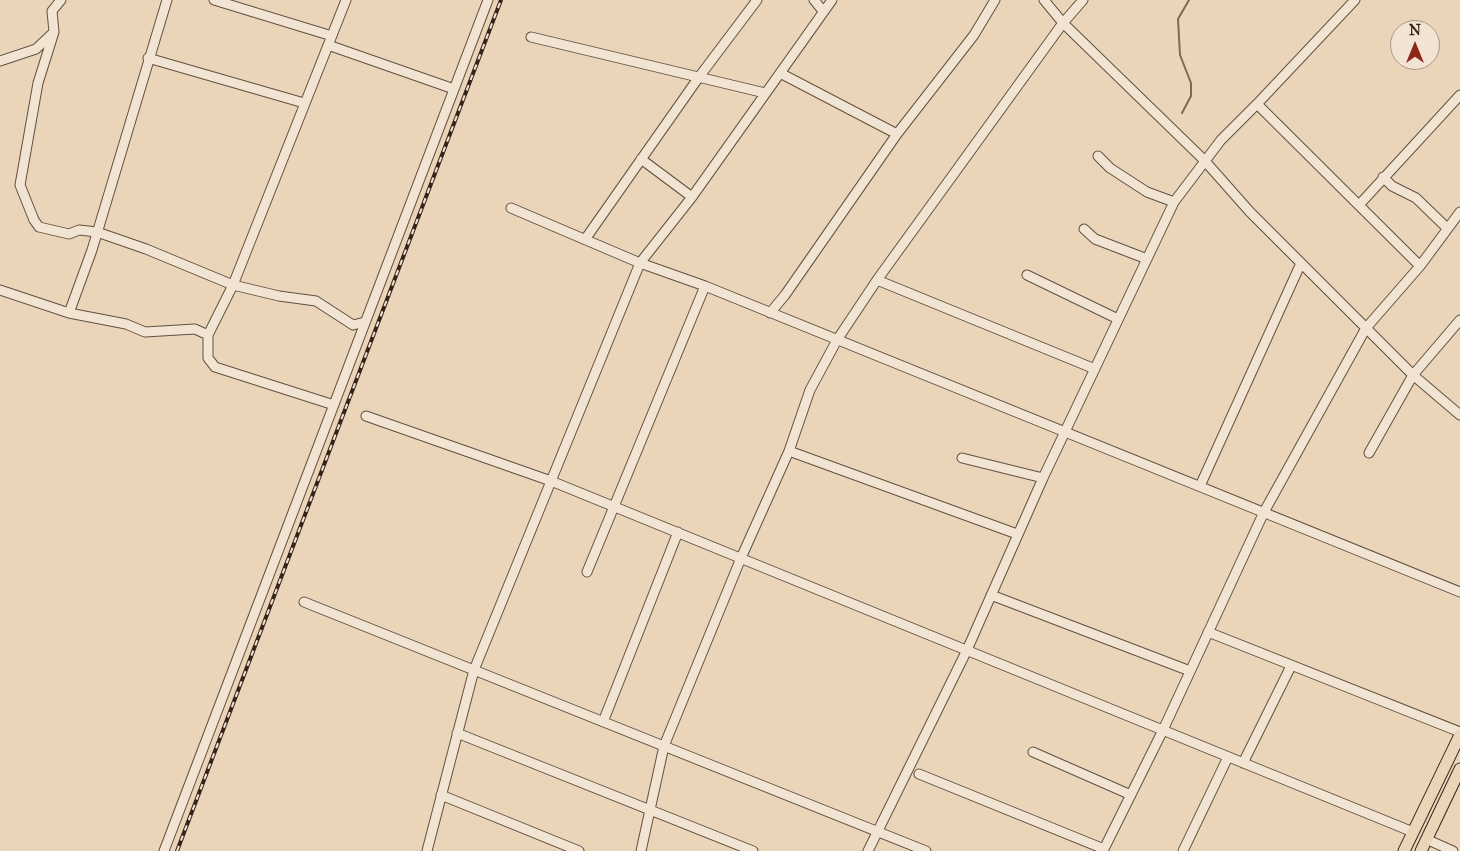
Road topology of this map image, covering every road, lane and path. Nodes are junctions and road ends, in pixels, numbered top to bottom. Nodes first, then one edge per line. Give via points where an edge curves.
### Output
1 (61, 0) edge
2 (166, 0) edge
3 (214, 0) edge
4 (346, 0) edge
5 (488, 0) edge
6 (757, 0) edge
7 (814, 0) edge
8 (832, 0) edge
9 (996, 0) edge
10 (1044, 0) edge
11 (1083, 0) edge
12 (1355, 0) edge
13 (823, 11) junction
14 (1063, 23) junction
15 (54, 32) junction
16 (332, 36) junction
17 (531, 37) dead end
18 (328, 45) junction
19 (148, 58) junction
20 (0, 61) edge
21 (780, 73) junction
22 (699, 77) junction
23 (454, 90) junction
24 (764, 93) junction
25 (1460, 95) edge
26 (304, 103) junction
27 (1257, 104) junction
28 (897, 134) junction
29 (1098, 156) dead end
30 (641, 159) junction
31 (1204, 160) junction
32 (1383, 177) junction
33 (692, 197) junction
34 (1174, 202) junction
35 (1359, 205) junction
36 (511, 208) dead end
37 (1460, 212) edge
38 (1447, 228) junction
39 (1084, 229) dead end
40 (97, 232) junction
41 (586, 238) junction
42 (1147, 259) junction
43 (640, 263) junction
44 (1302, 263) junction
45 (1420, 266) junction
46 (1028, 275) dead end
47 (878, 280) junction
48 (233, 285) junction
49 (704, 286) junction
50 (0, 290) edge
51 (70, 312) junction
52 (770, 312) junction
53 (1118, 319) junction
54 (1460, 320) edge
55 (365, 322) junction
56 (1366, 328) junction
57 (208, 335) junction
58 (837, 340) junction
59 (1095, 369) junction
60 (1413, 375) junction
61 (334, 404) junction
62 (366, 416) dead end
63 (1460, 416) edge
64 (1065, 432) junction
65 (788, 451) junction
66 (1370, 453) dead end
67 (962, 458) dead end
68 (1043, 478) junction
69 (551, 481) junction
70 (1200, 486) junction
71 (614, 506) junction
72 (1264, 512) junction
73 (678, 532) junction
74 (1017, 534) junction
75 (741, 558) junction
76 (587, 572) dead end
77 (1460, 592) edge
78 (991, 595) junction
79 (304, 602) dead end
80 (1208, 632) junction
81 (967, 650) junction
82 (1292, 666) junction
83 (474, 670) junction
84 (1190, 671) junction
85 (603, 722) junction
86 (1163, 730) junction
87 (457, 733) junction
88 (1460, 734) edge
89 (664, 746) junction
90 (1033, 752) dead end
91 (1228, 757) junction
92 (1243, 762) junction
93 (1460, 769) edge
94 (919, 774) dead end
95 (441, 795) junction
96 (1130, 795) junction
97 (650, 810) junction
98 (877, 831) junction
99 (1413, 832) junction
100 (1426, 839) junction
101 (1103, 850) edge
102 (164, 851) edge
103 (427, 851) edge
104 (579, 851) edge
105 (641, 851) edge
106 (753, 851) edge
107 (868, 851) edge
108 (926, 851) edge
109 (1183, 851) edge
110 (1404, 851) edge
111 (1421, 851) edge
112 (1453, 851) edge

1 - 15 street via 52,11
2 - 19 street
3 - 16 street
4 - 16 street
5 - 23 street
6 - 22 street
7 - 13 street
8 - 13 street
9 - 28 street via 974,35
10 - 14 street
11 - 14 street
12 - 27 street
13 - 21 street
14 - 31 street
14 - 47 street
15 - 20 street via 36,49
15 - 40 street via 38,83 20,186 39,227 69,234 79,230
16 - 18 street
17 - 22 street
18 - 23 street
18 - 26 street
19 - 26 street
19 - 40 street
21 - 24 street
21 - 28 street
22 - 24 street
22 - 30 street
23 - 55 street
24 - 33 street
25 - 32 street
26 - 48 street
27 - 31 street
27 - 35 street
28 - 52 street
29 - 34 street via 1110,168 1147,192
30 - 33 street
30 - 41 street
31 - 34 street
31 - 44 street via 1250,212
32 - 35 street
32 - 38 street via 1392,186 1416,198
33 - 43 street
34 - 42 street
35 - 45 street
36 - 41 street
37 - 38 street
38 - 45 street
39 - 42 street via 1095,239
40 - 48 street
40 - 51 street
41 - 43 street
42 - 53 street
43 - 49 street
43 - 69 street
44 - 56 street
44 - 70 street
45 - 56 street
46 - 53 street
47 - 58 street
47 - 59 street
48 - 55 street via 316,301 353,325
48 - 57 street
49 - 52 street
49 - 71 street
50 - 51 street
51 - 57 street via 126,324 145,332 195,329
52 - 58 street
53 - 59 street
54 - 60 street
55 - 61 street
56 - 60 street
56 - 72 street
57 - 61 street via 208,358 215,367
58 - 64 street
58 - 65 street via 810,390
59 - 64 street
60 - 63 street
60 - 66 street
61 - 102 street
62 - 69 street
64 - 68 street
64 - 70 street
65 - 74 street
65 - 75 street
67 - 68 street
68 - 74 street
69 - 71 street
69 - 83 street
70 - 72 street
71 - 73 street
71 - 76 street
72 - 77 street
72 - 80 street
73 - 75 street
73 - 85 street
74 - 78 street
75 - 81 street
75 - 89 street
78 - 81 street
78 - 84 street
79 - 83 street
80 - 82 street
80 - 84 street
81 - 86 street
81 - 98 street
82 - 88 street
82 - 92 street
83 - 85 street
83 - 87 street
84 - 86 street
85 - 89 street
86 - 91 street
86 - 96 street
87 - 95 street
87 - 97 street
88 - 99 main road
89 - 97 street
89 - 98 street
90 - 96 street
91 - 92 street
91 - 109 street
92 - 99 street
93 - 100 main road
94 - 101 street
95 - 103 street
95 - 104 street
96 - 101 street
97 - 105 street
97 - 106 street
98 - 107 street
98 - 108 street
99 - 110 main road
100 - 111 main road
100 - 112 street

